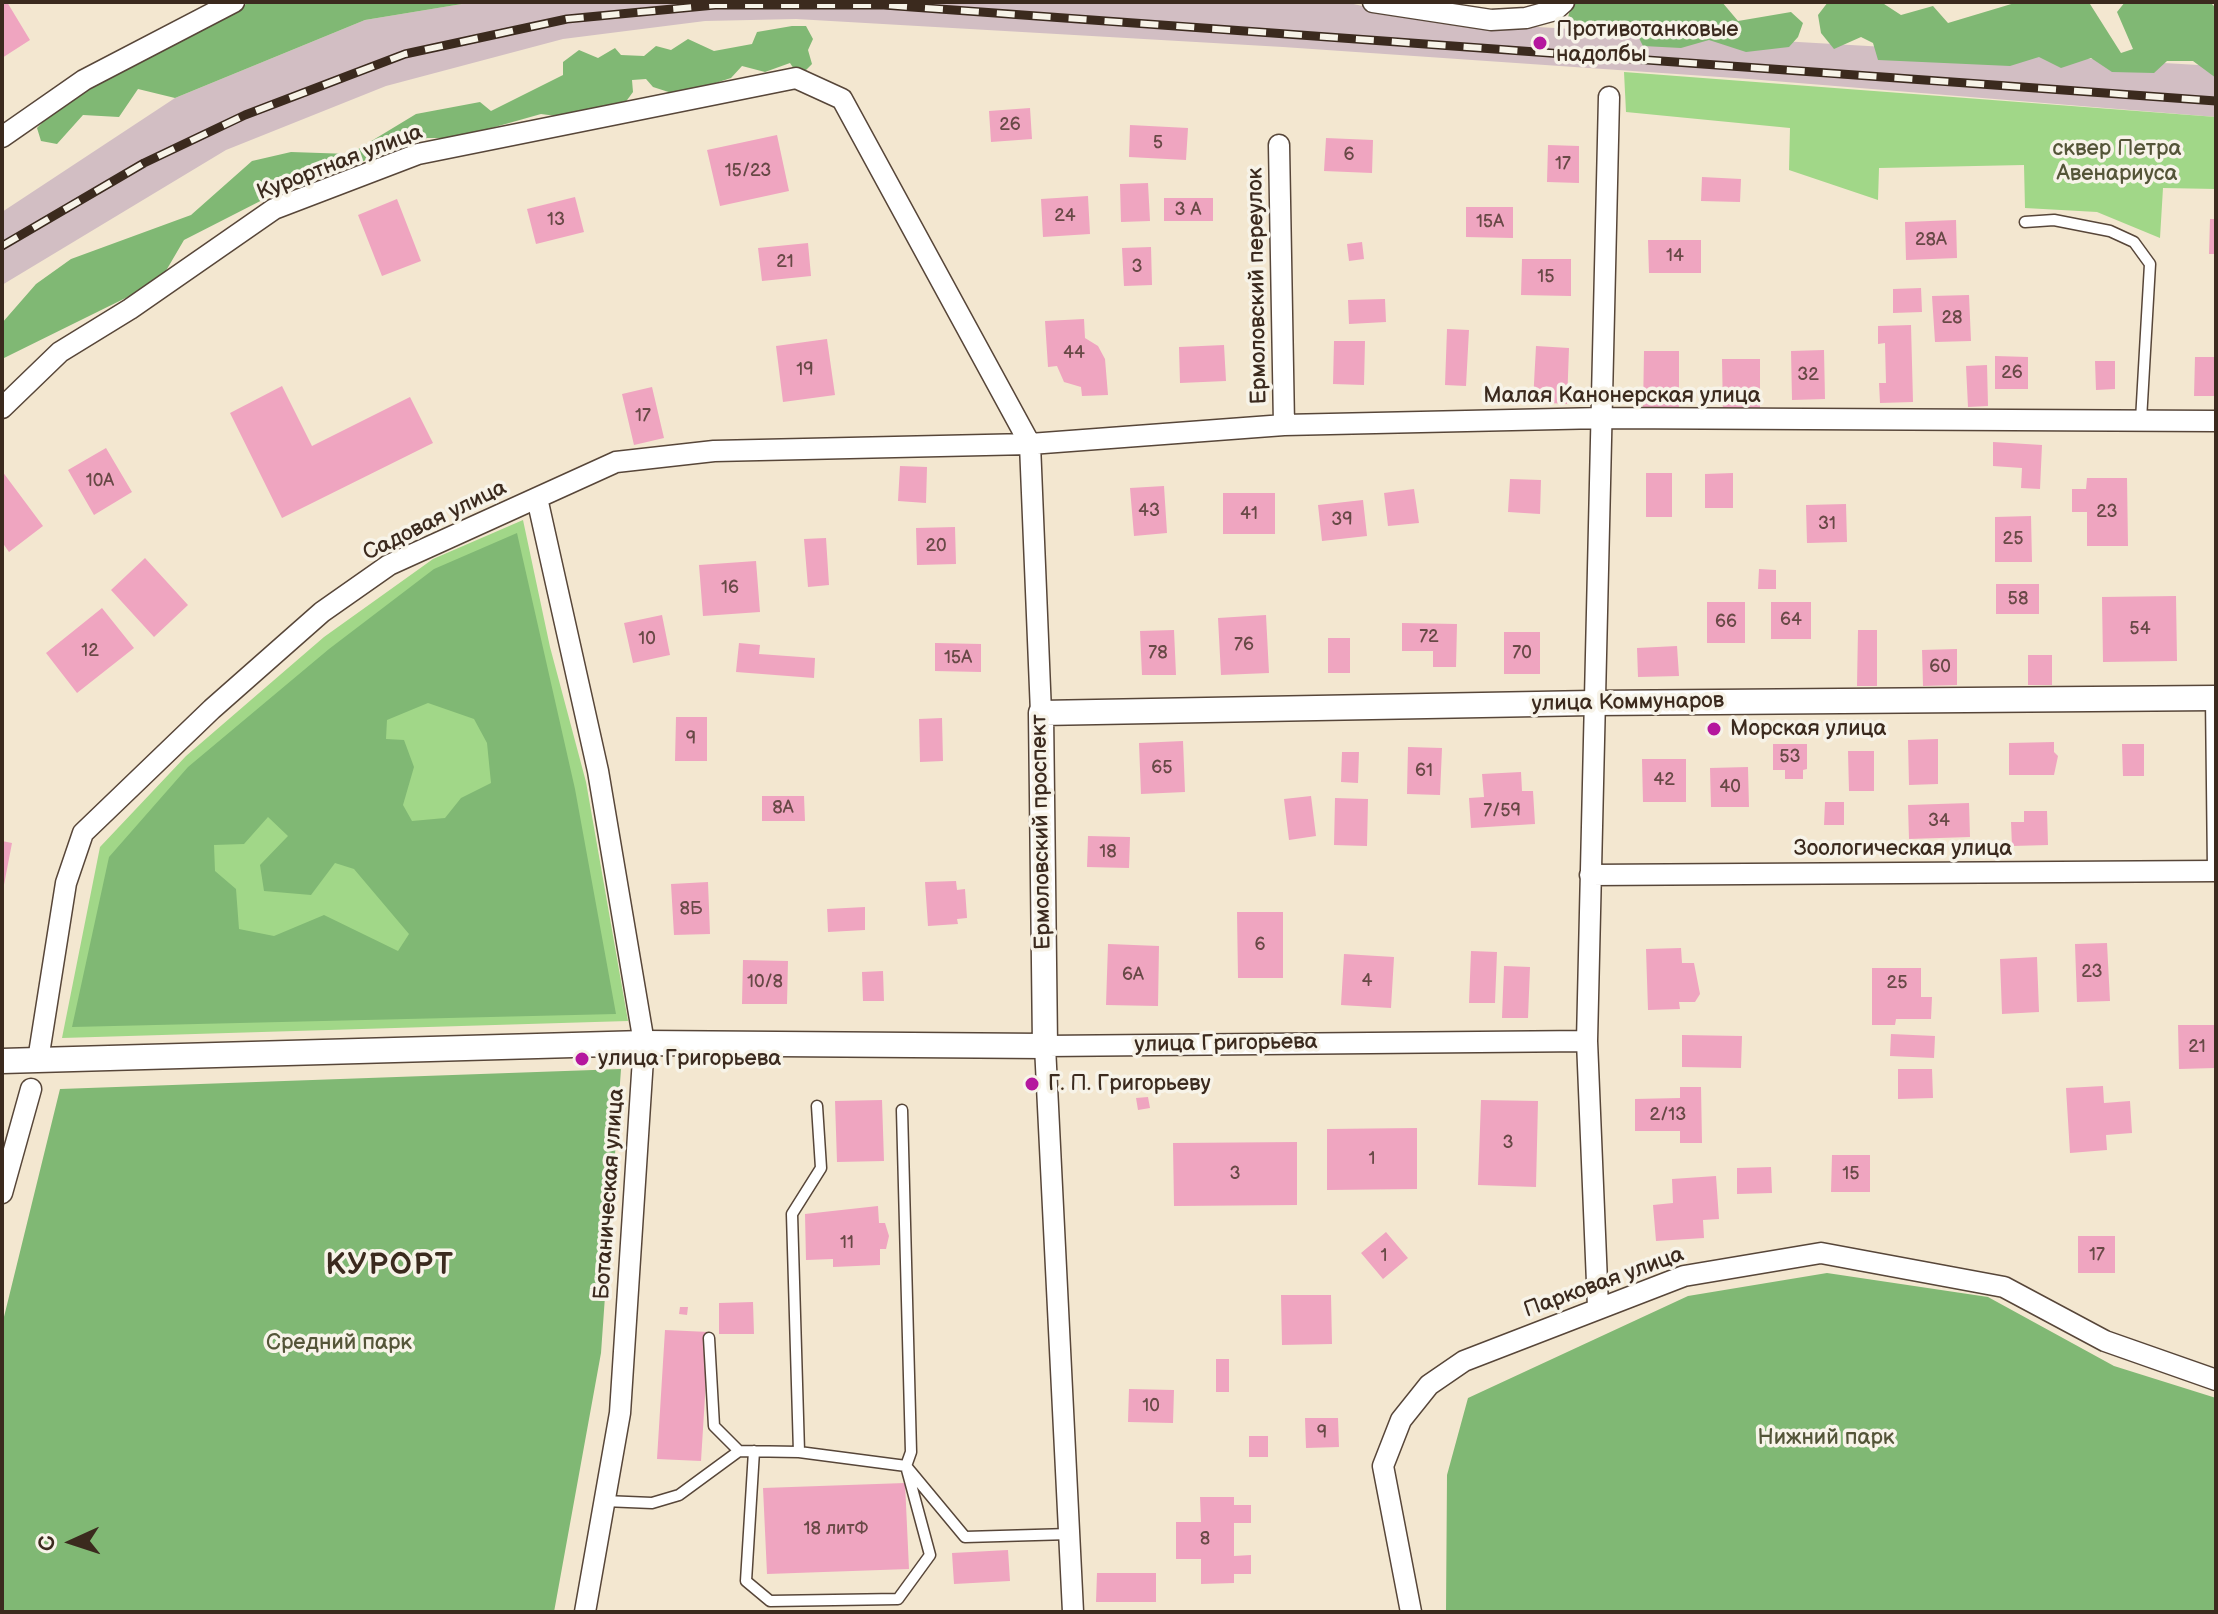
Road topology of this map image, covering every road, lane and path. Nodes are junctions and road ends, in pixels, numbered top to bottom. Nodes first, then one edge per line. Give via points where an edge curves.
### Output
1 (234, 2) edge
2 (1373, 2) edge
3 (1564, 2) edge
4 (1609, 97) dead end
5 (842, 99) joint
6 (2, 137) edge
7 (1279, 145) dead end
8 (2025, 222) dead end
9 (2, 408) edge
10 (1603, 418) junction
11 (2141, 420) junction
12 (2216, 421) edge
13 (1284, 425) junction
14 (1030, 444) junction
15 (537, 498) junction
16 (2214, 698) edge
17 (1592, 703) junction
18 (1041, 713) junction
19 (2215, 871) edge
20 (1590, 875) junction
21 (1587, 1041) junction
22 (644, 1043) junction
23 (1045, 1046) junction
24 (38, 1060) junction
25 (2, 1061) edge
26 (31, 1089) joint
27 (817, 1106) dead end
28 (902, 1110) dead end
29 (2, 1193) edge
30 (1598, 1307) junction
31 (709, 1338) dead end
32 (2216, 1380) edge
33 (739, 1451) junction
34 (754, 1451) junction
35 (799, 1452) junction
36 (906, 1466) junction
37 (604, 1501) junction
38 (1070, 1534) junction
39 (585, 1612) edge
40 (1073, 1612) edge
41 (1411, 1612) edge

1 - 6 street via 84,80
2 - 3 street via 1491,20 1526,18
4 - 10 street
5 - 9 street, Курортная улица via 796,78 418,154 274,209 60,352
5 - 14 street, Ермоловский проспект
7 - 13 street, Ермоловский переулок
8 - 11 lane via 2054,220 2110,231 2134,242 2150,264
10 - 11 street, Малая Канонерская улица
10 - 13 street, Малая Канонерская улица
10 - 17 street
11 - 12 street, Малая Канонерская улица
13 - 14 street, Малая Канонерская улица
14 - 15 street, Садовая улица via 714,451 616,462
14 - 18 street, Ермоловский проспект
15 - 22 street, Ботаническая улица via 598,771
15 - 24 street, Садовая улица via 389,565 322,612 83,833 66,883
16 - 17 street, улица Коммунаров
16 - 19 lane
17 - 18 street, улица Коммунаров
17 - 20 street
18 - 23 street, Ермоловский проспект
19 - 20 street, Зоологическая улица
20 - 21 street
21 - 23 street, улица Григорьева
21 - 30 street
22 - 23 street, улица Григорьева
22 - 24 street, улица Григорьева
22 - 37 street, Ботаническая улица via 620,1413
23 - 38 street, Ермоловский проспект
24 - 25 street, улица Григорьева
24 - 26 lane
26 - 29 street
27 - 35 lane via 821,1168 792,1214
28 - 36 lane via 911,1452
30 - 32 street, Парковая улица via 1684,1276 1821,1253 2004,1287 2105,1341
30 - 41 street, Парковая улица via 1464,1361 1429,1385 1401,1420 1383,1466
31 - 33 lane via 714,1426
33 - 34 lane
33 - 37 lane via 679,1495 652,1503
34 - 35 lane
34 - 36 lane via 746,1581 770,1601 898,1599 930,1555
35 - 36 lane
36 - 38 lane via 965,1537
37 - 39 street, Ботаническая улица
38 - 40 street, Ермоловский проспект

